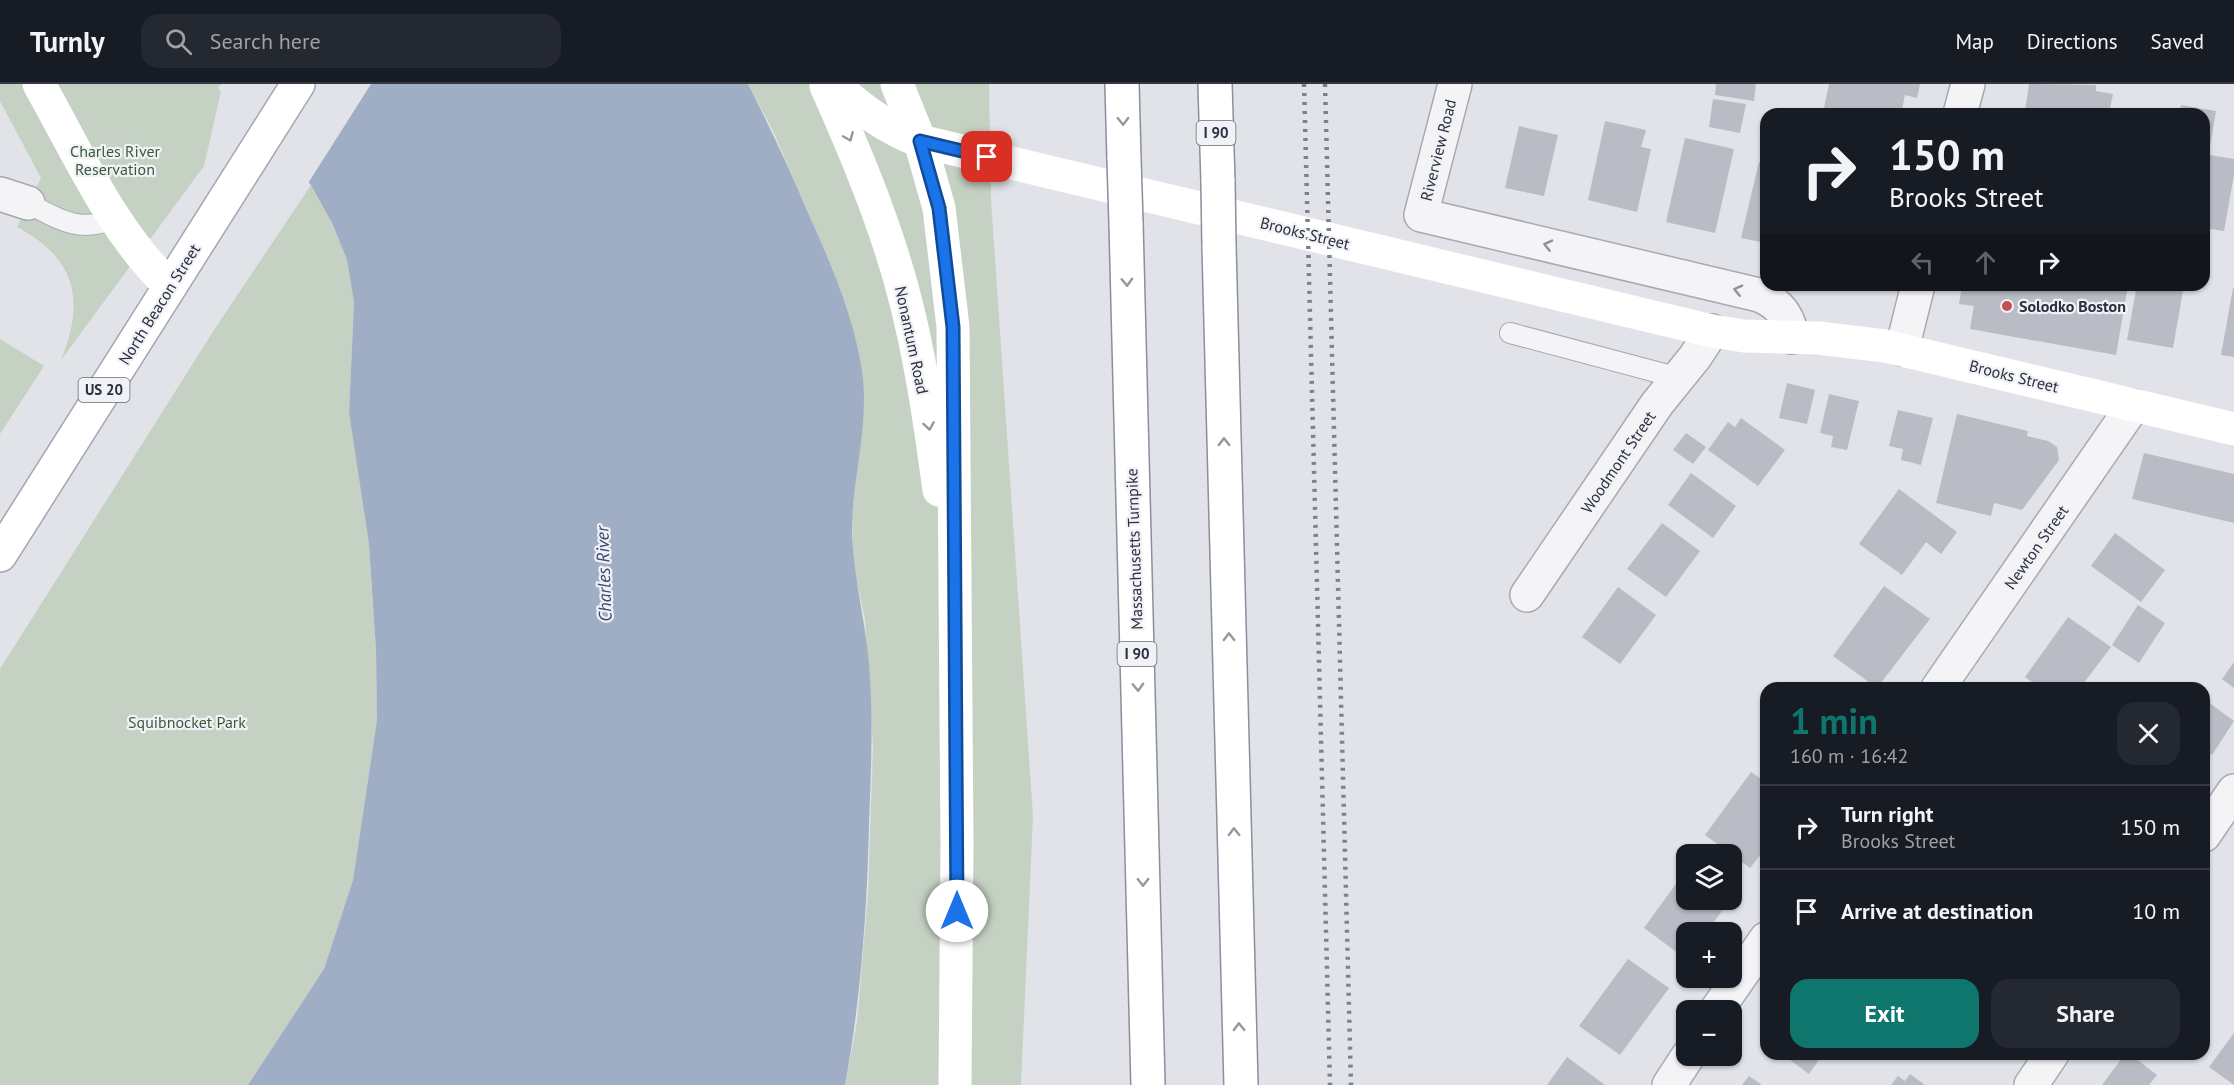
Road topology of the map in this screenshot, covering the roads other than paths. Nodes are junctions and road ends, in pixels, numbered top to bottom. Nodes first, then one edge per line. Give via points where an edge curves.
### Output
1 (39, 84) edge
2 (298, 84) edge
3 (825, 84) edge
4 (834, 84) edge
5 (897, 84) edge
6 (1122, 84) edge
7 (1215, 84) edge
8 (1455, 84) edge
9 (1968, 84) edge
10 (1962, 108) edge
11 (920, 141) junction
12 (14, 199) edge
13 (115, 217) junction
14 (170, 286) junction
15 (1916, 291) edge
16 (1712, 331) junction
17 (1510, 333) dead end
18 (1792, 338) junction
19 (1902, 349) junction
20 (1679, 378) junction
21 (2133, 405) junction
22 (2234, 429) edge
23 (0, 555) edge
24 (1527, 595) dead end
25 (954, 608) junction
26 (1942, 682) edge
27 (2234, 791) edge
28 (2210, 827) edge
29 (1760, 948) edge
30 (1724, 1000) edge
31 (2048, 1060) edge
32 (1681, 1066) edge
33 (955, 1085) edge
34 (1148, 1085) edge
35 (1241, 1085) edge
36 (1669, 1085) edge
37 (2031, 1085) edge

1 - 13 main road
2 - 14 main road, North Beacon Street / US 20
3 -> 25 main road, Nonantum Road via 867,182 902,287 925,403
4 - 11 main road, Brooks Street via 877,120
5 - 11 main road, Nonantum Road
6 -> 34 main road, Massachusetts Turnpike / I 90, bridge
35 -> 7 main road, I 90, bridge
18 -> 8 street, Riverview Road via 1781,309 1759,295 1421,215
9 - 10 street
11 - 16 main road, Brooks Street
11 - 25 main road, Nonantum Road via 939,208 953,327
12 - 13 lane via 58,220 82,226
13 - 14 main road via 143,257
14 - 23 main road, North Beacon Street / US 20
15 - 19 street
16 - 18 main road, Brooks Street
16 - 20 street, Woodmont Street
17 - 20 lane
18 - 19 main road, Brooks Street
19 - 21 main road, Brooks Street
20 - 24 street, Woodmont Street via 1657,404
21 - 22 main road, Brooks Street
21 - 26 street, Newton Street
25 - 33 main road, Nonantum Road
27 - 28 street
29 - 30 street
31 - 37 street
32 - 36 street

